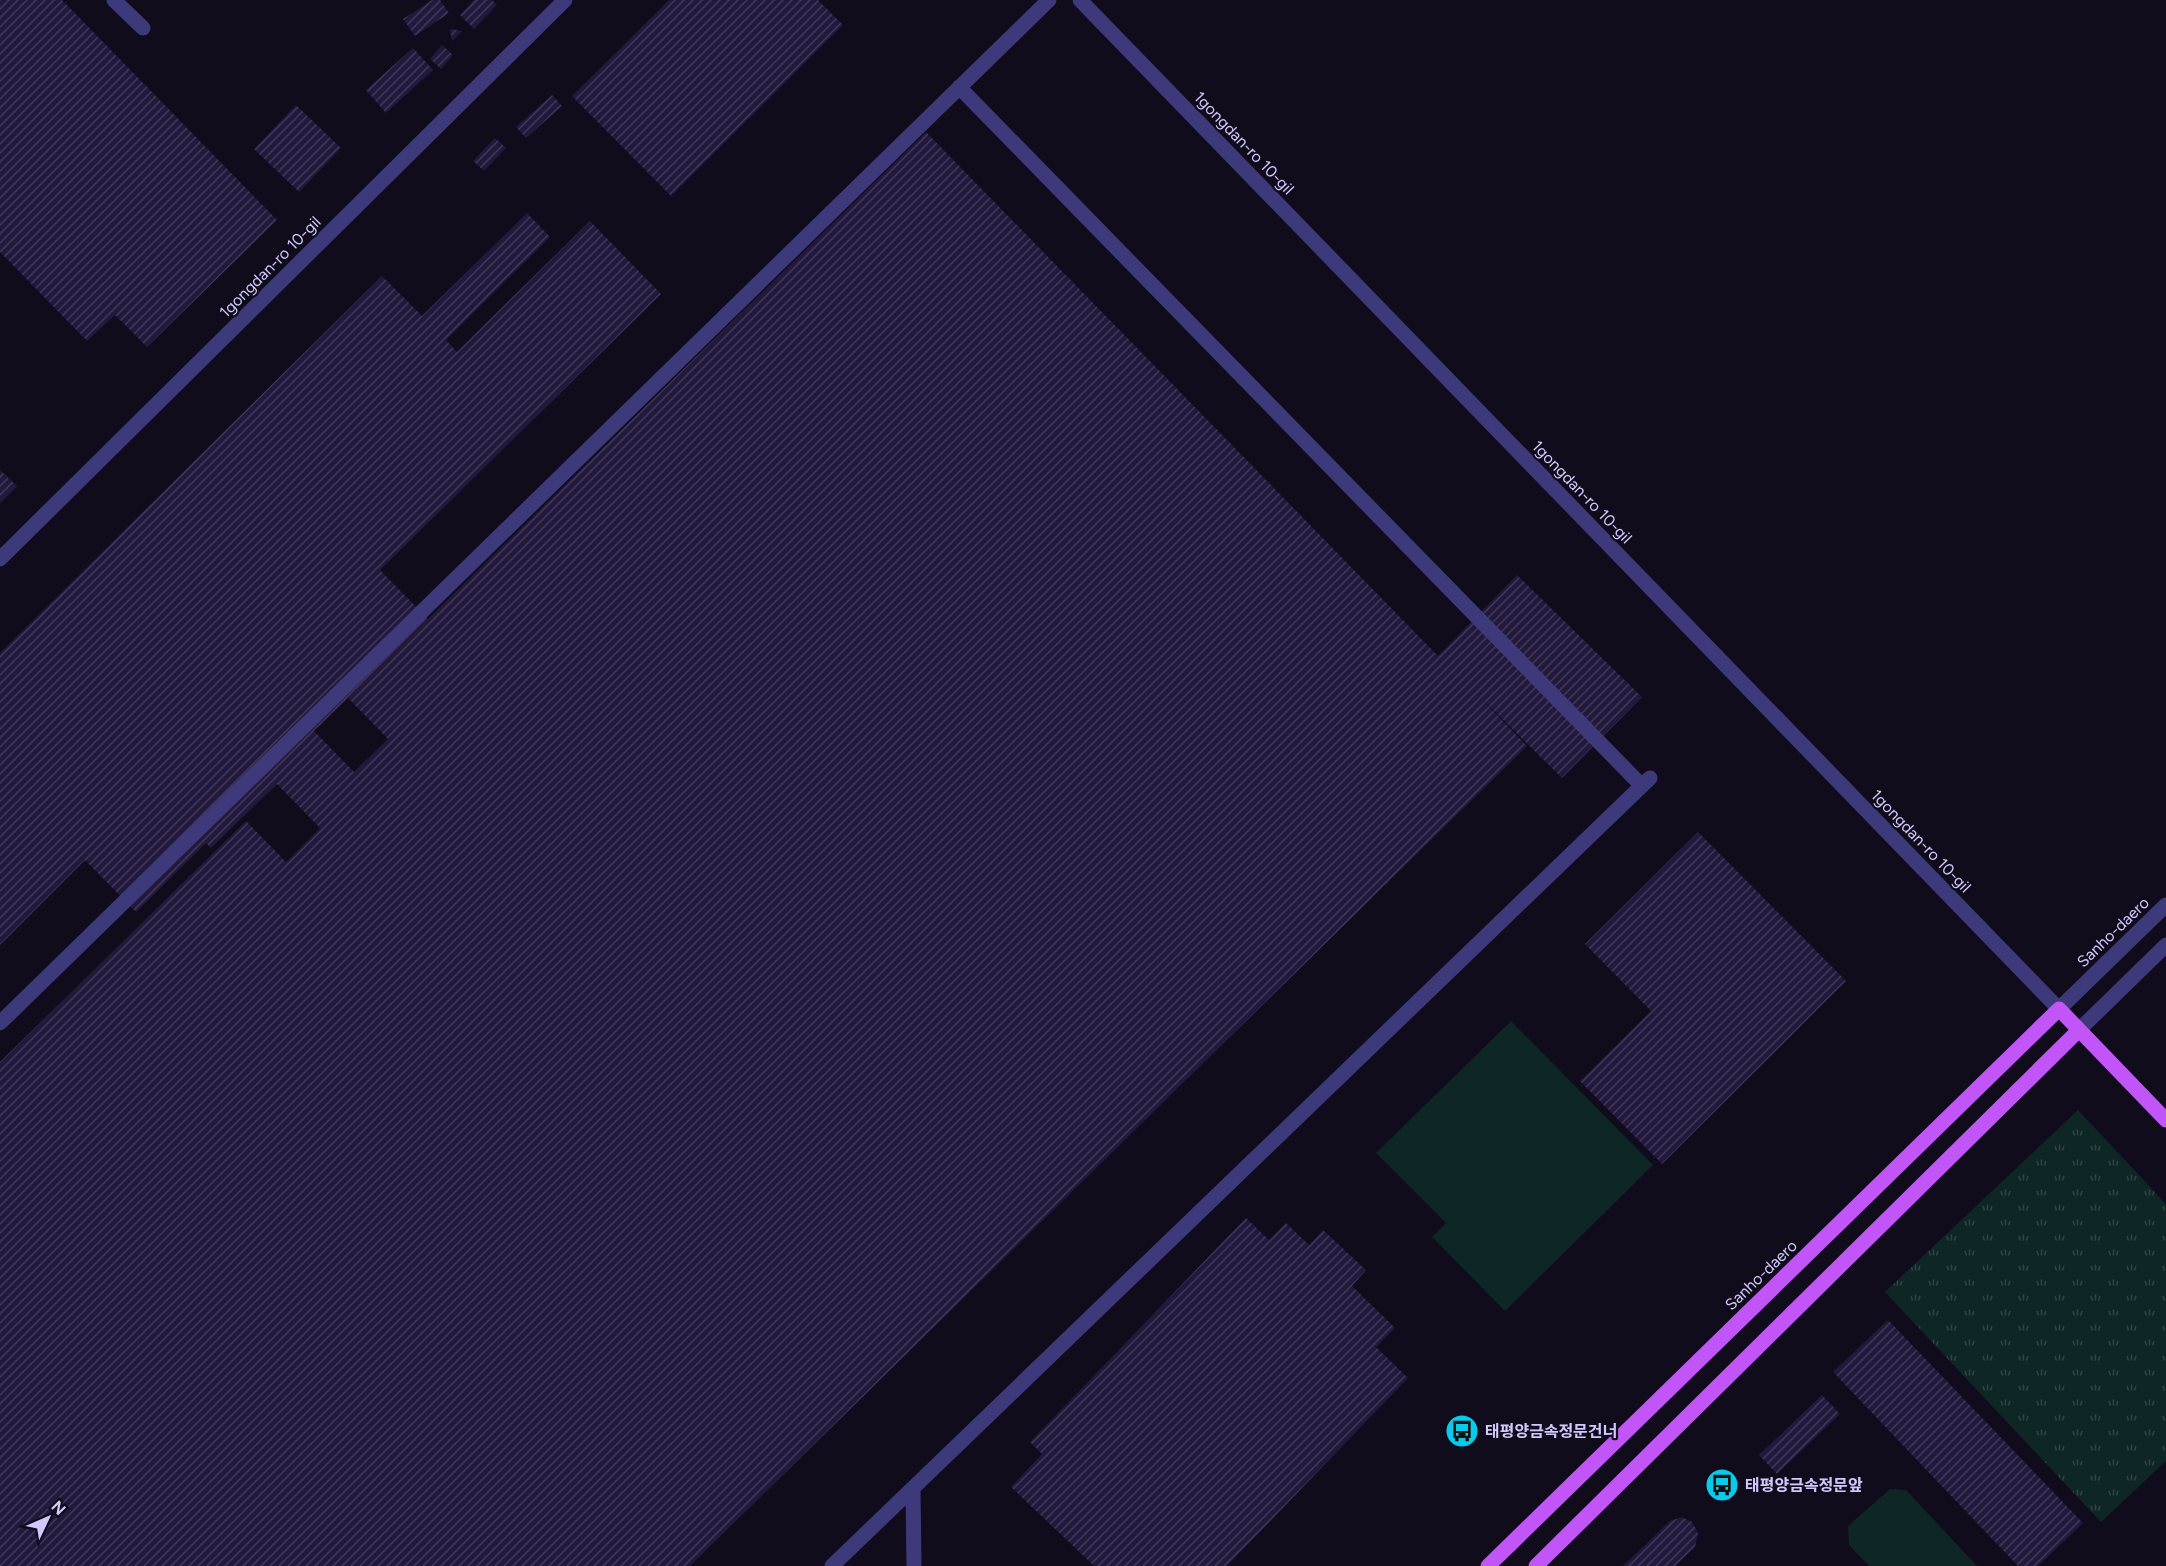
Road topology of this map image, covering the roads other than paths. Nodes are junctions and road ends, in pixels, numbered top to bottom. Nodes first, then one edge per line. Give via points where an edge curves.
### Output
1 (114, 0) edge
2 (565, 0) edge
3 (1049, 0) edge
4 (1080, 0) edge
5 (143, 28) dead end
6 (959, 87) junction
7 (0, 559) edge
8 (2166, 905) edge
9 (2166, 945) edge
10 (2059, 1009) junction
11 (0, 1023) edge
12 (2079, 1030) junction
13 (2166, 1120) edge
14 (913, 1489) junction
15 (832, 1566) edge
16 (914, 1566) edge
17 (1488, 1566) edge
18 (1536, 1566) edge

1 - 5 street
2 - 7 street, 1gongdan-ro 10-gil
3 - 6 street
4 - 10 street, 1gongdan-ro 10-gil
6 - 11 street
6 - 14 street via 1646,782
8 - 10 street, Sanho-daero
9 - 12 street
10 - 12 main road
10 - 17 main road, Sanho-daero
12 - 13 main road
12 - 18 main road
14 - 15 street
14 - 16 street

